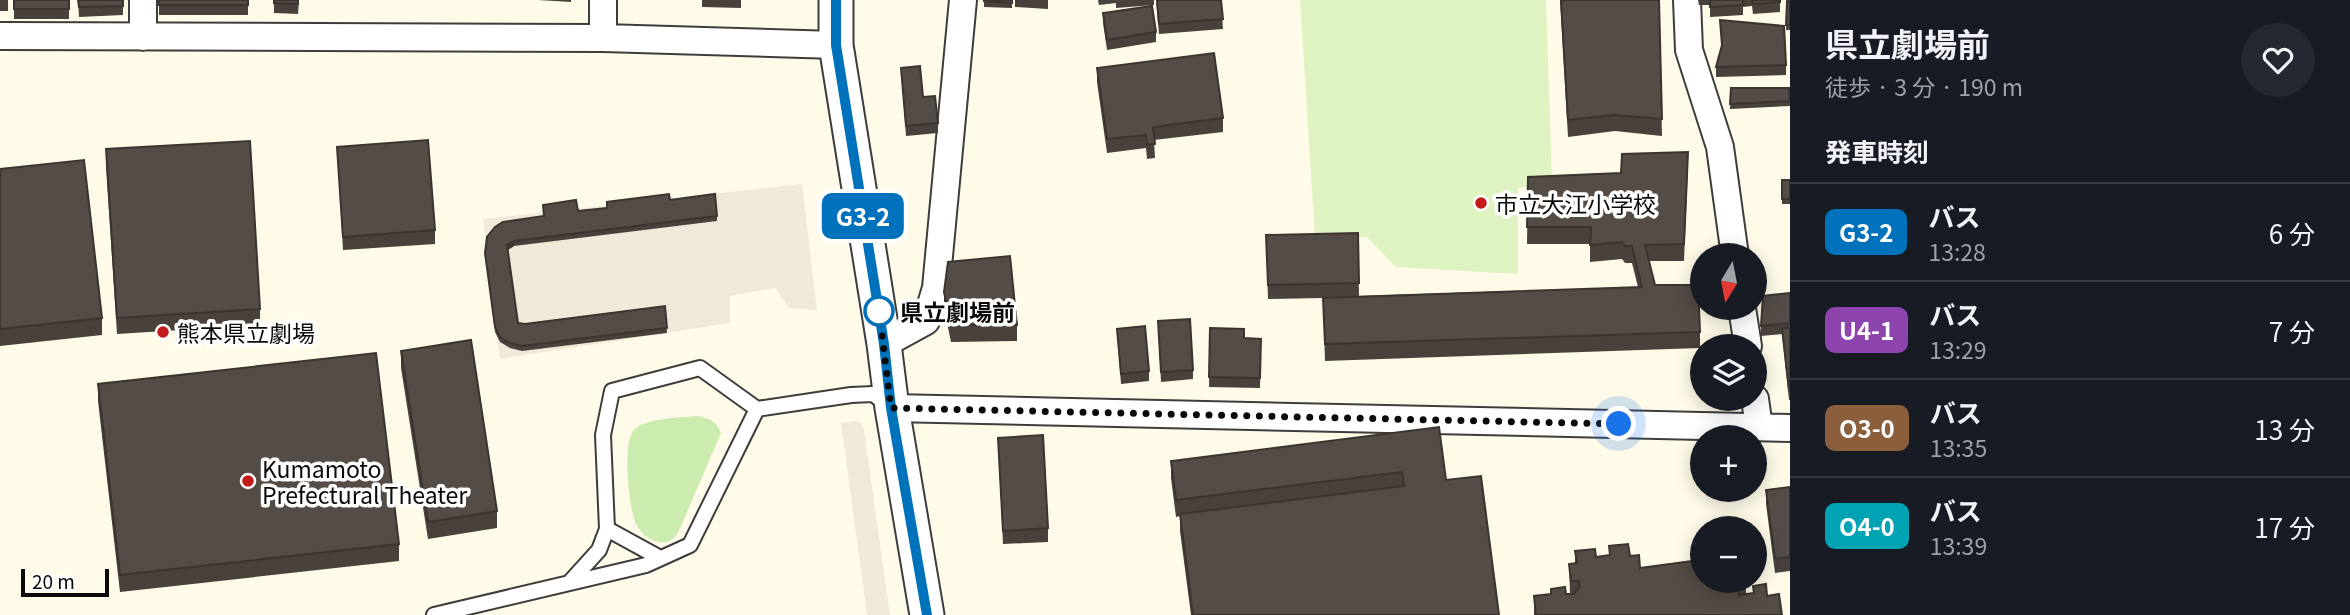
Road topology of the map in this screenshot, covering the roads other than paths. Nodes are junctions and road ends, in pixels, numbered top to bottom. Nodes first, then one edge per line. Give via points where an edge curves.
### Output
1 (143, 0) edge
2 (603, 0) edge
3 (836, 0) edge
4 (963, 0) edge
5 (1687, 0) edge
6 (0, 36) edge
7 (143, 37) junction
8 (603, 38) junction
9 (836, 45) junction
10 (1733, 243) edge
11 (884, 344) junction
12 (891, 408) junction
13 (757, 409) junction
14 (1690, 425) edge
15 (1767, 427) edge
16 (1790, 428) edge
17 (607, 529) junction
18 (660, 558) junction
19 (570, 582) junction
20 (434, 615) edge
21 (927, 615) edge

1 - 7 street
2 - 8 street
3 - 9 street
4 - 11 street via 936,288 926,321
5 - 10 street via 1689,50 1720,147
6 - 7 street
7 - 8 street
8 - 9 street
9 - 11 street
11 - 12 street
12 - 13 lane via 873,394
12 - 14 street
12 - 21 street
13 - 17 lane via 700,368 612,391 603,435
13 - 18 lane via 690,545
15 - 16 street
17 - 18 lane
17 - 19 lane via 599,550
18 - 19 lane
19 - 20 lane

